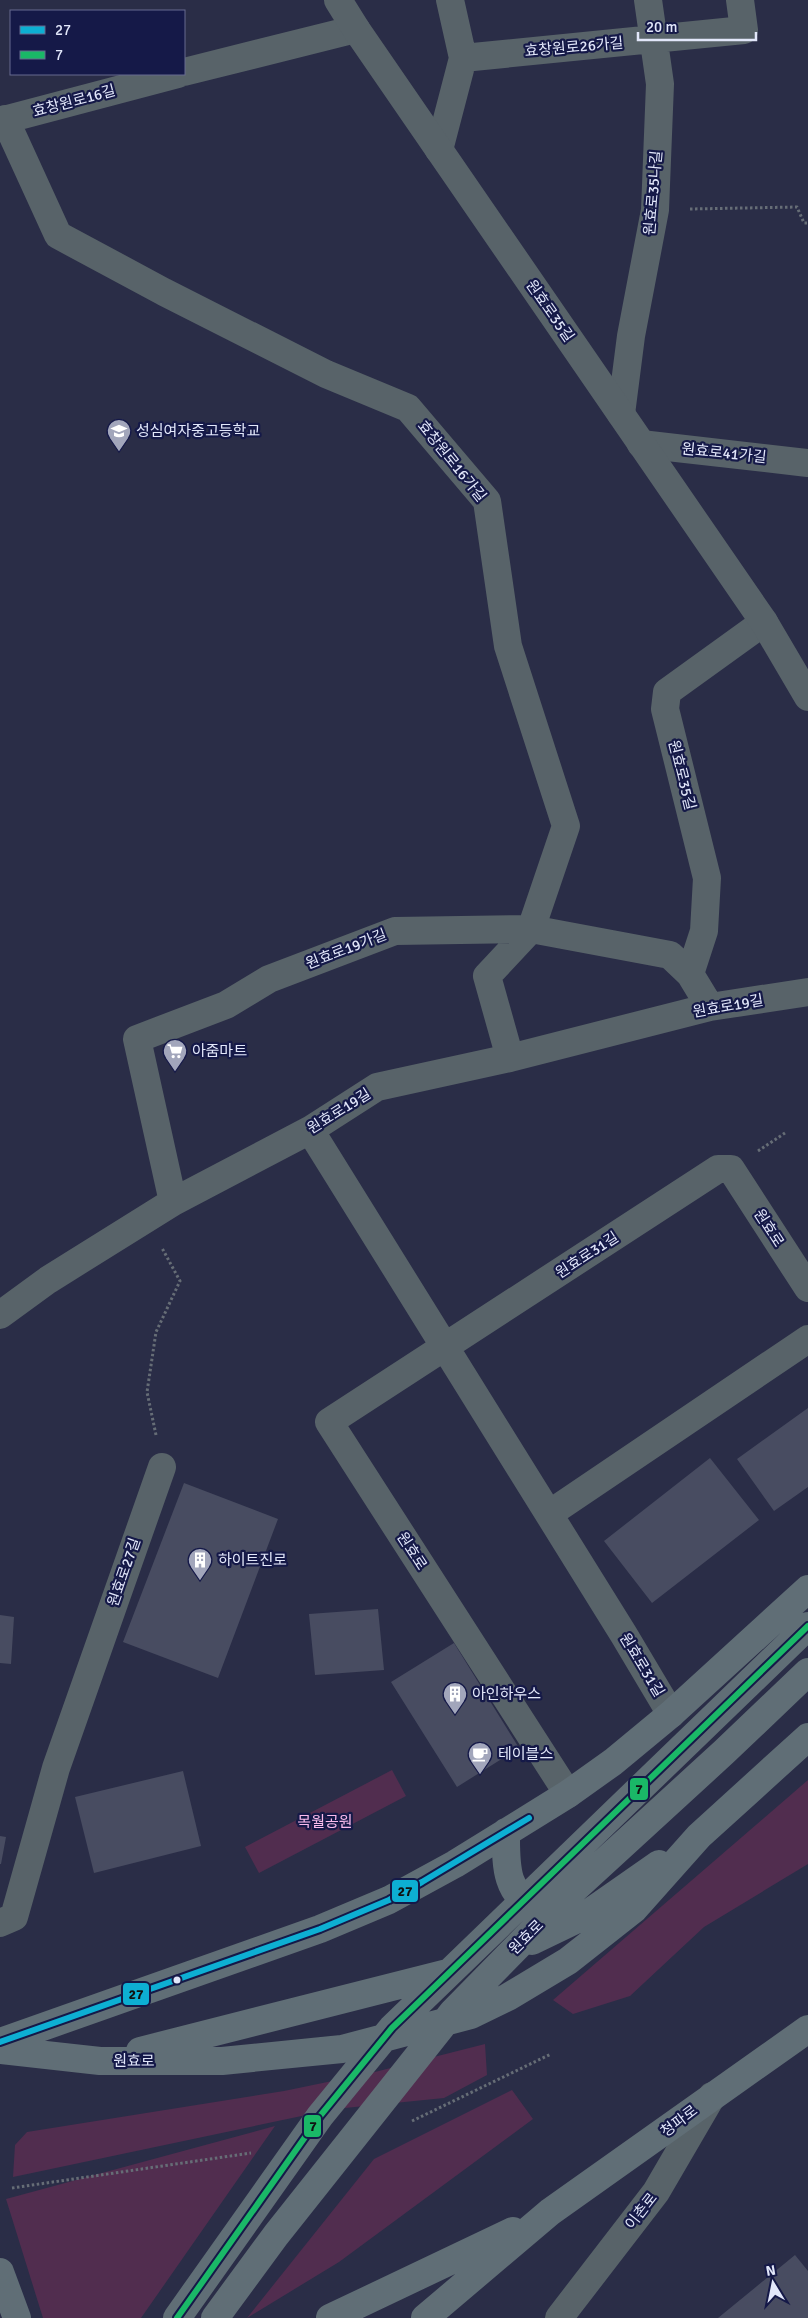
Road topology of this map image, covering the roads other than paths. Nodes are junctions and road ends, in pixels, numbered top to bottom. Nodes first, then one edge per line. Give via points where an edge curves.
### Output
1 (338, 0) edge
2 (450, 0) edge
3 (648, 0) edge
4 (740, 0) edge
5 (356, 29) junction
6 (655, 40) junction
7 (463, 58) junction
8 (185, 72) edge
9 (174, 75) edge
10 (2, 120) edge
11 (439, 150) junction
12 (621, 414) junction
13 (641, 444) junction
14 (808, 463) edge
15 (764, 622) junction
16 (808, 697) edge
17 (531, 929) junction
18 (690, 974) junction
19 (808, 992) edge
20 (710, 1007) junction
21 (510, 1058) junction
22 (310, 1130) junction
23 (731, 1169) joint
24 (173, 1202) junction
25 (808, 1288) edge
26 (0, 1315) edge
27 (808, 1339) edge
28 (444, 1348) junction
29 (162, 1467) road end
30 (549, 1514) junction
31 (808, 1589) edge
32 (808, 1626) edge
33 (808, 1672) edge
34 (671, 1714) junction
35 (808, 1738) edge
36 (568, 1794) junction
37 (506, 1832) junction
38 (699, 1836) junction
39 (586, 1915) junction
40 (0, 1923) edge
41 (808, 2029) edge
42 (0, 2042) edge
43 (0, 2050) edge
44 (100, 2061) junction
45 (712, 2096) junction
46 (550, 2212) junction
47 (0, 2272) edge
48 (17, 2318) edge
49 (177, 2318) edge
50 (215, 2318) edge
51 (330, 2318) edge
52 (425, 2318) edge
53 (559, 2318) edge

1 - 5 street, 원효로35길
2 - 7 street
3 - 6 street, 원효로35나길
4 - 6 street, 효창원로26가길 via 744,30
5 - 8 street
5 - 11 street, 원효로35길
6 - 7 street, 효창원로26가길
6 - 12 street, 원효로35나길 via 660,84 655,210 631,336
7 - 11 street
9 - 10 street, 효창원로16길
10 - 17 street, 효창원로16가길 via 58,235 326,374 408,408 487,501 508,646 566,826
11 - 12 street, 원효로35길
12 - 13 street, 원효로35길
13 - 14 street, 원효로41가길
13 - 15 street, 원효로35길
15 - 16 street, 원효로35길
15 - 18 street, 원효로35길 via 667,692 665,709 707,878 704,931
17 - 18 street, 원효로19가길 via 670,956
17 - 21 street, 효창원로16가길 via 486,976
17 - 24 street, 원효로19가길 via 394,931 270,979 226,1005 137,1039
18 - 20 street, 원효로19가길
19 - 20 street, 원효로19길
20 - 21 street, 원효로19길
21 - 22 street, 원효로19길 via 377,1087
22 - 24 street, 원효로19길
22 - 28 street, 원효로31길
23 - 25 street, 원효로
23 - 28 street, 원효로31길 via 718,1169
24 - 26 street, 원효로19길 via 48,1280
27 - 30 street
28 - 30 street, 원효로31길
28 - 36 street, 원효로 via 329,1422
29 - 40 street, 원효로27길 via 56,1768 14,1917
30 - 34 street, 원효로31길
31 - 34 main road
32 - 49 main road via 392,2028 320,2116
33 - 50 main road, 원효로 via 568,1895 453,2012 276,2235
34 - 36 main road
35 - 38 main road, 원효로
36 - 37 main road
37 - 39 main road via 506,1870 516,1892 534,1907 557,1916
37 - 42 main road via 389,1900 320,1929
38 - 39 main road
38 - 44 main road, 원효로 via 634,1909 568,1960 508,1997 471,2015 342,2049 222,2061
39 - 44 main road via 483,1964
41 - 45 main road, 청파로
43 - 44 main road, 원효로
45 - 46 main road, 청파로
45 - 53 street, 이촌로 via 656,2192
46 - 51 main road, 청파로
46 - 52 main road, 청파로
47 - 48 main road

